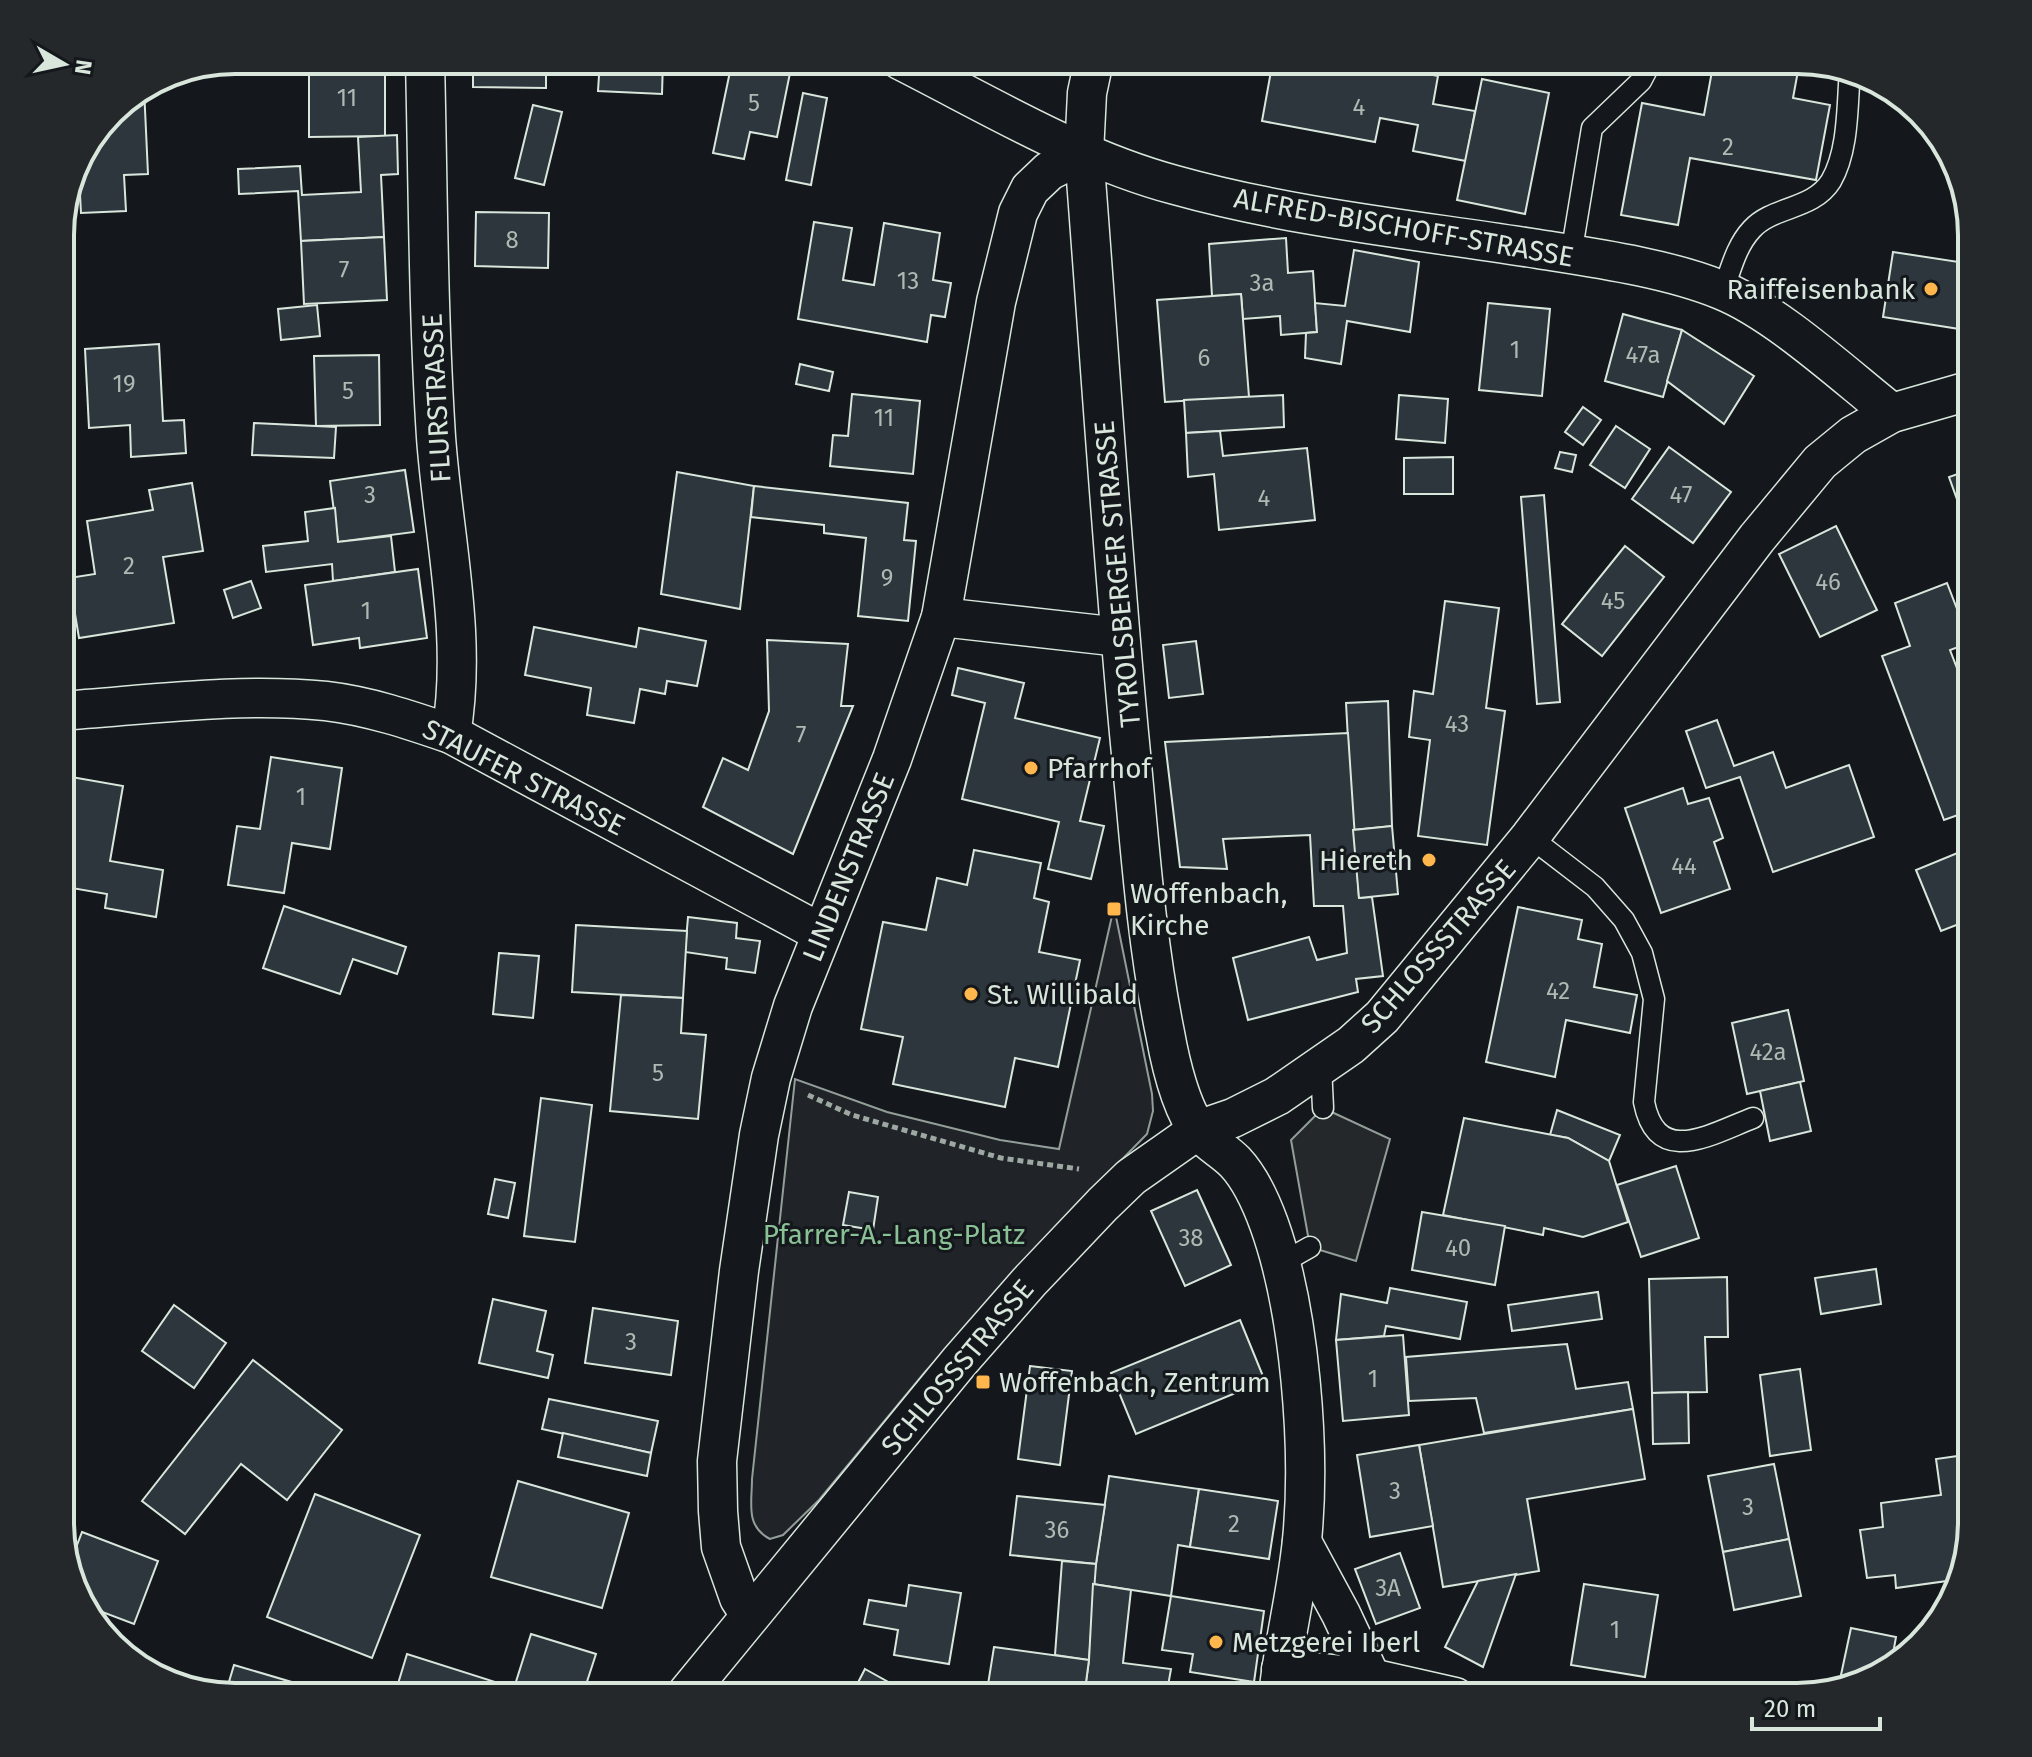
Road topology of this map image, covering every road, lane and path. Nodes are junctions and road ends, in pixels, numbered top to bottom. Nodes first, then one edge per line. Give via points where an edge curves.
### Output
1 (425, 74) edge
2 (928, 74) edge
3 (1091, 74) edge
4 (1645, 74) edge
5 (1849, 83) edge
6 (1084, 153) junction
7 (1571, 255) junction
8 (1723, 291) junction
9 (1958, 394) edge
10 (1892, 413) junction
11 (941, 617) junction
12 (1120, 637) junction
13 (74, 710) edge
14 (451, 734) junction
15 (1530, 837) junction
16 (821, 933) junction
17 (1321, 1066) junction
18 (771, 1078) junction
19 (1323, 1108) dead end
20 (1753, 1118) dead end
21 (1198, 1130) junction
22 (1131, 1177) junction
23 (1302, 1542) junction
24 (750, 1615) junction
25 (1371, 1678) junction
26 (695, 1683) edge
27 (1280, 1683) edge
28 (1393, 1683) edge

1 - 14 street, FLURSTRASSE via 436,438 455,640 457,699
2 - 6 street, ALFRED-BISCHOFF-STRASSE
3 - 6 street, TYROLSBERGER STRASSE
4 - 7 lane via 1592,128
5 - 8 lane via 1841,155 1830,183 1811,200 1754,226 1738,246
6 - 7 street, ALFRED-BISCHOFF-STRASSE via 1174,185 1284,209
6 - 11 street, LINDENSTRASSE via 1049,171 1030,189 1018,213 996,302
6 - 12 street, TYROLSBERGER STRASSE
7 - 8 street, ALFRED-BISCHOFF-STRASSE via 1690,279
8 - 10 street, ALFRED-BISCHOFF-STRASSE via 1772,320
9 - 10 street, SCHLOSSSTRASSE
10 - 15 street, SCHLOSSSTRASSE via 1820,462
11 - 12 street
11 - 16 street, LINDENSTRASSE via 892,759
12 - 21 street, TYROLSBERGER STRASSE via 1159,997 1174,1069
13 - 14 street, STAUFER STRASSE via 227,699 326,701 393,714
14 - 16 street, STAUFER STRASSE
15 - 17 street, SCHLOSSSTRASSE via 1382,1017
15 - 20 lane via 1595,887 1624,920 1642,953 1654,999 1644,1102 1657,1134 1671,1141 1691,1141
16 - 18 street, LINDENSTRASSE
17 - 19 lane
17 - 21 street, SCHLOSSSTRASSE via 1277,1096
18 - 22 path via 852,1115 1001,1158
18 - 24 street, LINDENSTRASSE via 739,1271 717,1461 721,1547
21 - 22 street, SCHLOSSSTRASSE
21 - 23 street via 1238,1165 1257,1193 1271,1229 1295,1256 1289,1307 1302,1399
22 - 24 street, SCHLOSSSTRASSE via 959,1362
23 - 25 street
23 - 27 street
24 - 26 street, SCHLOSSSTRASSE
25 - 27 street
25 - 28 street

